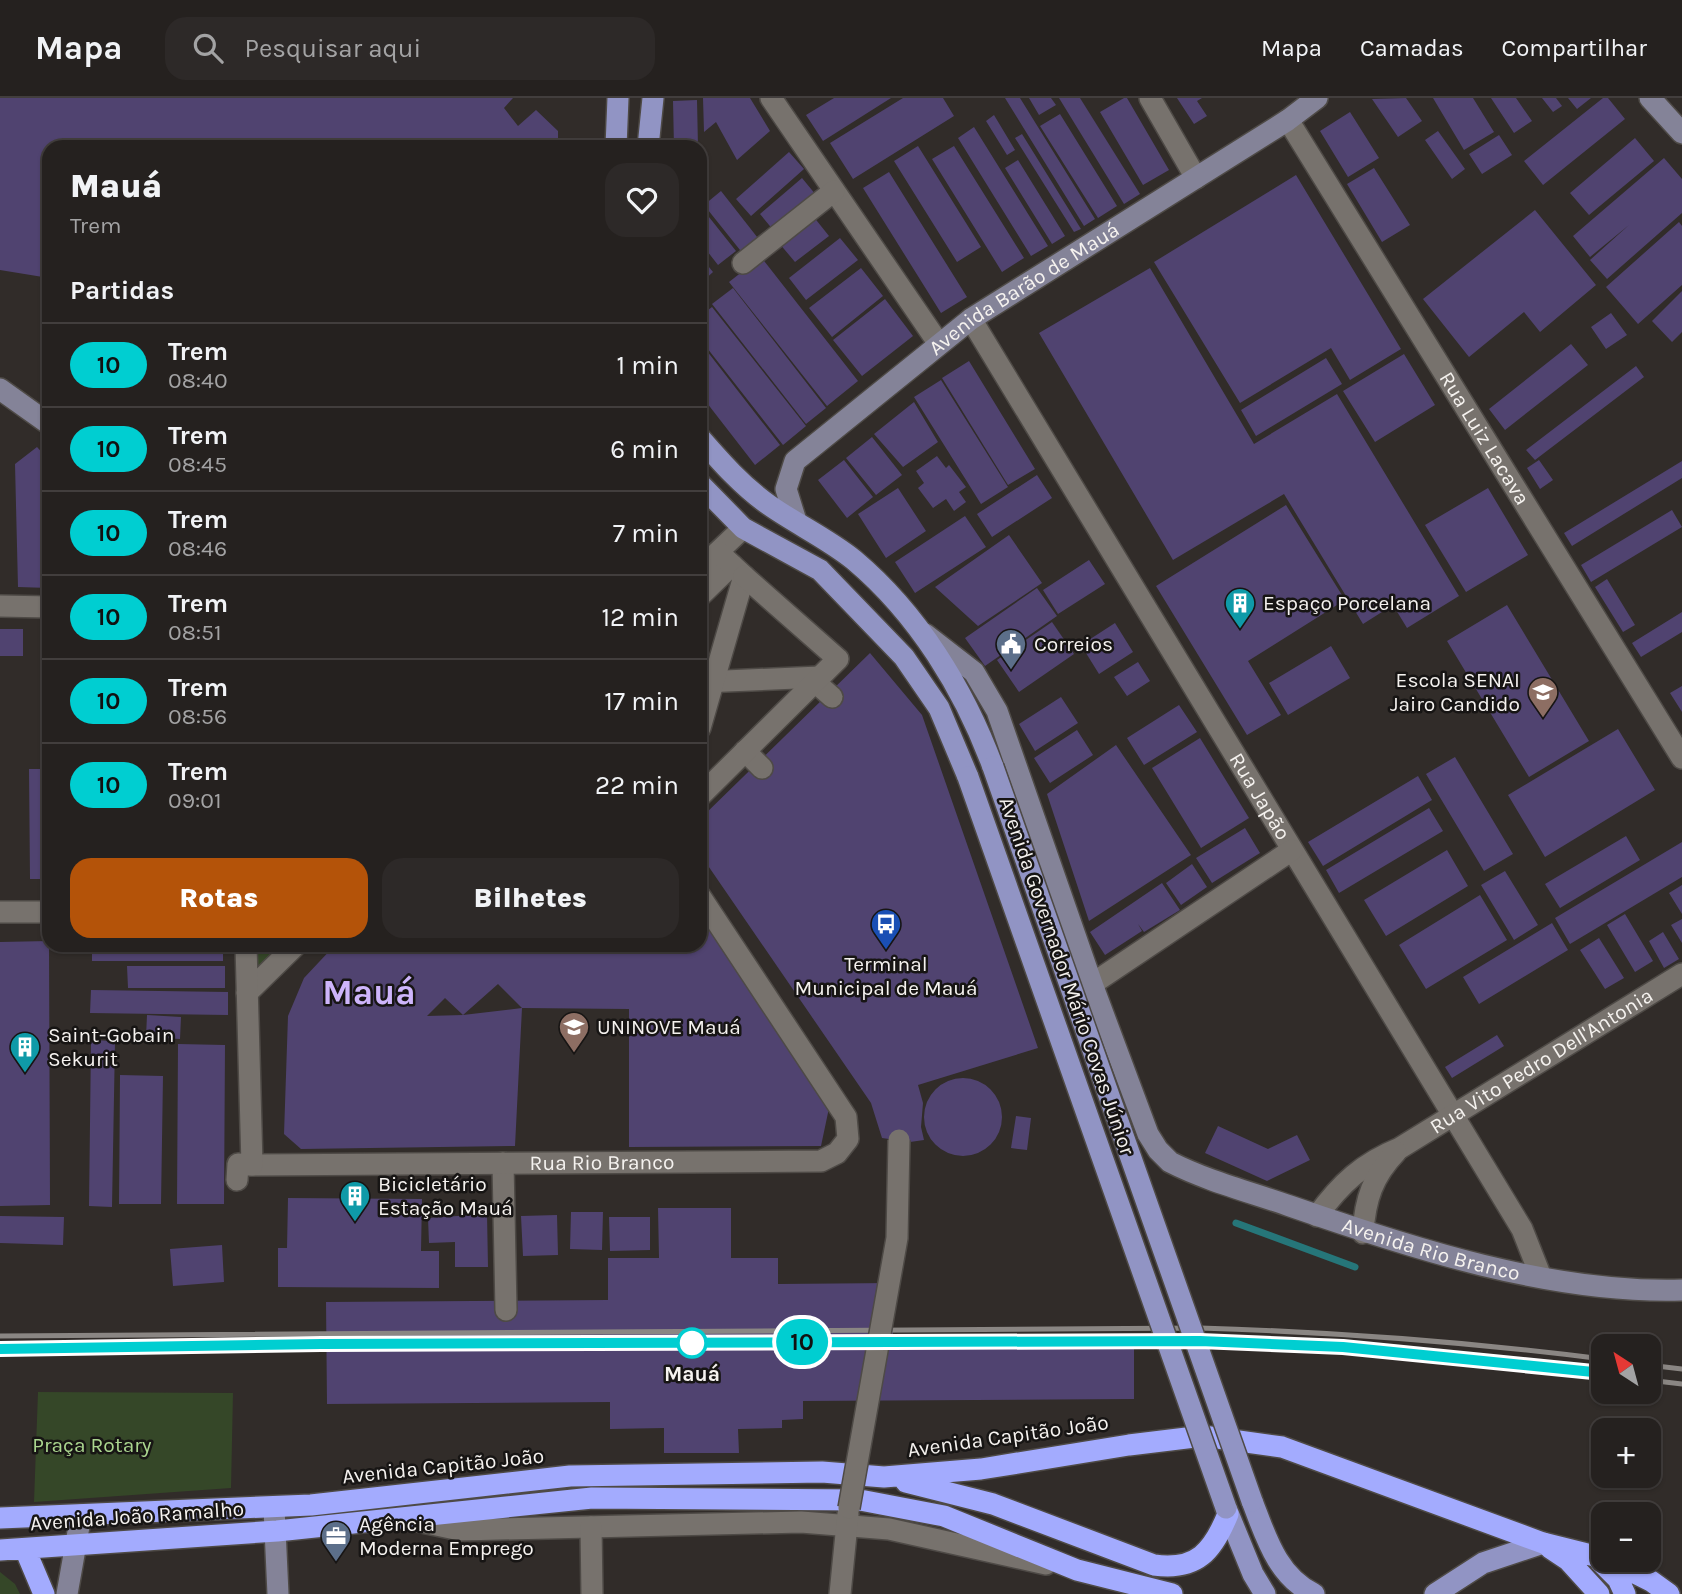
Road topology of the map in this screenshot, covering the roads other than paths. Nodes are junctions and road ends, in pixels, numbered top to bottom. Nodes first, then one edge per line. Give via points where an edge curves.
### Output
1 (618, 98) edge
2 (653, 98) edge
3 (771, 98) edge
4 (1150, 98) edge
5 (1317, 98) edge
6 (1650, 98) edge
7 (1288, 121) junction
8 (1682, 133) edge
9 (616, 140) edge
10 (649, 140) edge
11 (1196, 178) junction
12 (834, 191) junction
13 (743, 263) dead end
14 (971, 318) junction
15 (939, 344) junction
16 (0, 389) edge
17 (42, 419) edge
18 (707, 445) edge
19 (707, 491) edge
20 (796, 521) junction
21 (743, 528) junction
22 (731, 564) junction
23 (707, 568) edge
24 (707, 589) edge
25 (0, 606) edge
26 (42, 607) edge
27 (915, 626) junction
28 (818, 679) junction
29 (707, 682) edge
30 (832, 697) dead end
31 (745, 751) junction
32 (1682, 758) edge
33 (762, 768) dead end
34 (707, 789) edge
35 (1292, 850) junction
36 (707, 907) edge
37 (0, 912) edge
38 (42, 912) edge
39 (246, 952) edge
40 (289, 952) edge
41 (1682, 974) edge
42 (1092, 984) junction
43 (247, 993) junction
44 (1453, 1116) junction
45 (899, 1140) dead end
46 (1400, 1148) junction
47 (503, 1163) junction
48 (1318, 1216) junction
49 (1363, 1233) junction
50 (1541, 1277) junction
51 (1682, 1290) edge
52 (506, 1310) dead end
53 (884, 1477) junction
54 (274, 1508) junction
55 (1227, 1511) junction
56 (80, 1515) junction
57 (847, 1517) junction
58 (0, 1518) edge
59 (403, 1518) junction
60 (591, 1527) junction
61 (276, 1531) junction
62 (1542, 1543) junction
63 (75, 1546) junction
64 (25, 1549) junction
65 (0, 1550) edge
66 (1591, 1554) edge
67 (1077, 1570) junction
68 (1611, 1572) edge
69 (1635, 1572) edge
70 (840, 1586) edge
71 (44, 1594) edge
72 (67, 1594) edge
73 (278, 1594) edge
74 (592, 1594) edge
75 (1172, 1594) edge
76 (1265, 1594) edge
77 (1314, 1594) edge
78 (1435, 1594) edge
79 (1599, 1594) edge
80 (1625, 1594) edge
81 (1669, 1594) edge

1 - 9 main road
2 - 10 main road
3 - 12 street
4 - 11 street
5 - 7 main road, Avenida Barão de Mauá
6 - 8 main road
7 - 11 main road, Avenida Barão de Mauá
7 - 32 street, Rua Luiz Lacava
11 - 14 main road, Avenida Barão de Mauá
12 - 13 street
12 - 15 street
14 - 15 main road, Avenida Barão de Mauá
14 - 35 street, Rua Japão
15 - 20 main road, Avenida Barão de Mauá via 795,461 786,489
16 - 17 main road
18 - 20 main road, Avenida Governador Mário Covas Júnior via 754,494
19 - 21 main road, Avenida Governador Mário Covas Júnior
20 - 27 main road, Avenida Governador Mário Covas Júnior via 876,580
21 - 22 street
21 - 55 main road, Avenida Governador Mário Covas Júnior, bridge via 820,570 904,657 939,708 968,777
22 - 23 street
22 - 24 street
22 - 28 street via 838,659
22 - 29 street
25 - 26 street
27 - 42 main road, Avenida Rio Branco via 974,672 987,689
27 - 77 main road, Avenida Governador Mário Covas Júnior, bridge via 953,678 978,728 1252,1501 1278,1562
28 - 29 street
28 - 30 street
28 - 31 street
31 - 33 street
31 - 34 street
35 - 42 street
35 - 44 street, Rua Japão
36 - 47 street, Rua Rio Branco via 846,1116 848,1139 843,1147 821,1161
37 - 38 street
39 - 43 street
40 - 43 street
41 - 44 street, Rua Vito Pedro Dell'Antonia
42 - 48 main road, Avenida Rio Branco via 1158,1150 1187,1170
43 - 47 street, Rua Rio Branco via 244,1172
44 - 46 street, Rua Vito Pedro Dell'Antonia
44 - 50 street, Rua Japão via 1522,1229
45 - 57 street, bridge via 897,1238
46 - 48 street, Rua Vito Pedro Dell'Antonia via 1373,1159 1350,1176
46 - 49 street, Rua Vito Pedro Dell'Antonia via 1375,1179 1364,1209
47 - 52 street
48 - 49 main road, Avenida Rio Branco
49 - 50 main road, Avenida Rio Branco via 1449,1258
50 - 51 main road, Avenida Rio Branco
53 - 54 highway, Avenida Capitão João via 822,1472 570,1476
53 - 55 highway via 993,1504 1171,1568 1208,1551
53 - 62 highway, Avenida Capitão João via 981,1469 1177,1439 1243,1440 1318,1459
54 - 56 highway, Avenida João Ramalho
54 - 61 main road
55 - 76 main road, Avenida Governador Mário Covas Júnior
56 - 58 highway, Avenida João Ramalho
56 - 63 main road
57 - 60 street
57 - 67 street
57 - 70 street
59 - 60 street via 460,1530
59 - 61 highway
59 - 67 highway via 592,1498 860,1500 944,1516
60 - 74 street
61 - 63 highway, Avenida João Ramalho
61 - 73 main road
62 - 66 highway, Avenida Capitão João
62 - 78 main road via 1483,1563
62 - 79 highway via 1568,1560
63 - 64 highway, Avenida João Ramalho
63 - 72 main road
64 - 65 highway, Avenida João Ramalho
64 - 71 highway
67 - 75 highway
68 - 80 highway
69 - 81 highway, Avenida Capitão João

